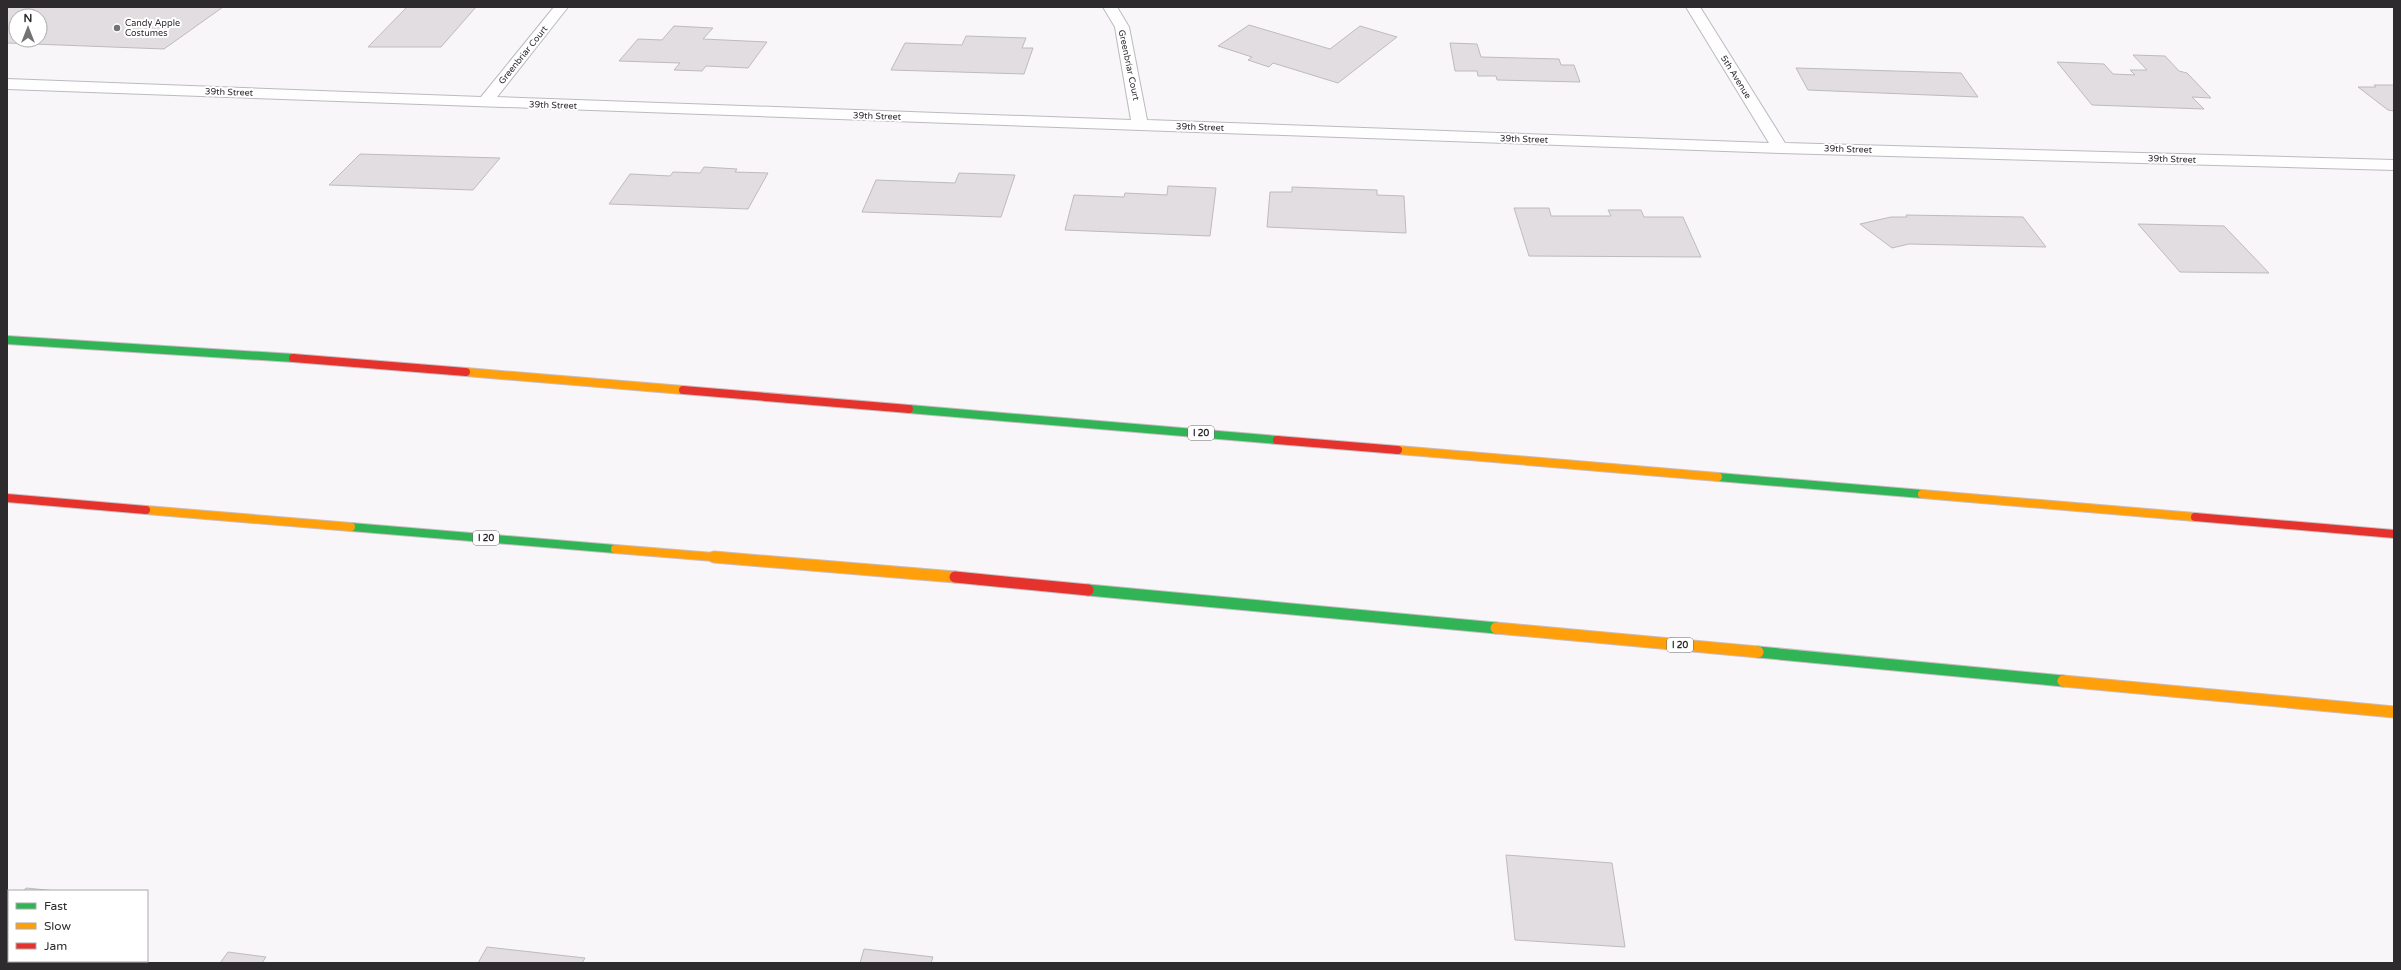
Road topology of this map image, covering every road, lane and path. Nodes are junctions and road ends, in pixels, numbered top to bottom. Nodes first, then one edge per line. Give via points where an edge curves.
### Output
1 (561, 7) edge
2 (1110, 7) edge
3 (1693, 7) edge
4 (7, 84) edge
5 (485, 102) junction
6 (1140, 125) junction
7 (1780, 148) junction
8 (2394, 165) edge
9 (7, 340) edge
10 (7, 498) edge
11 (2394, 534) edge
12 (2394, 712) edge

1 - 5 street, Greenbriar Court
2 - 6 street, Greenbriar Court via 1122,27
3 - 7 street, 5th Avenue
4 - 5 street, 39th Street
5 - 6 street, 39th Street
6 - 7 street, 39th Street
7 - 8 street, 39th Street
9 - 11 highway, I 20 via 272,356
10 - 12 highway, I 20 via 965,578

